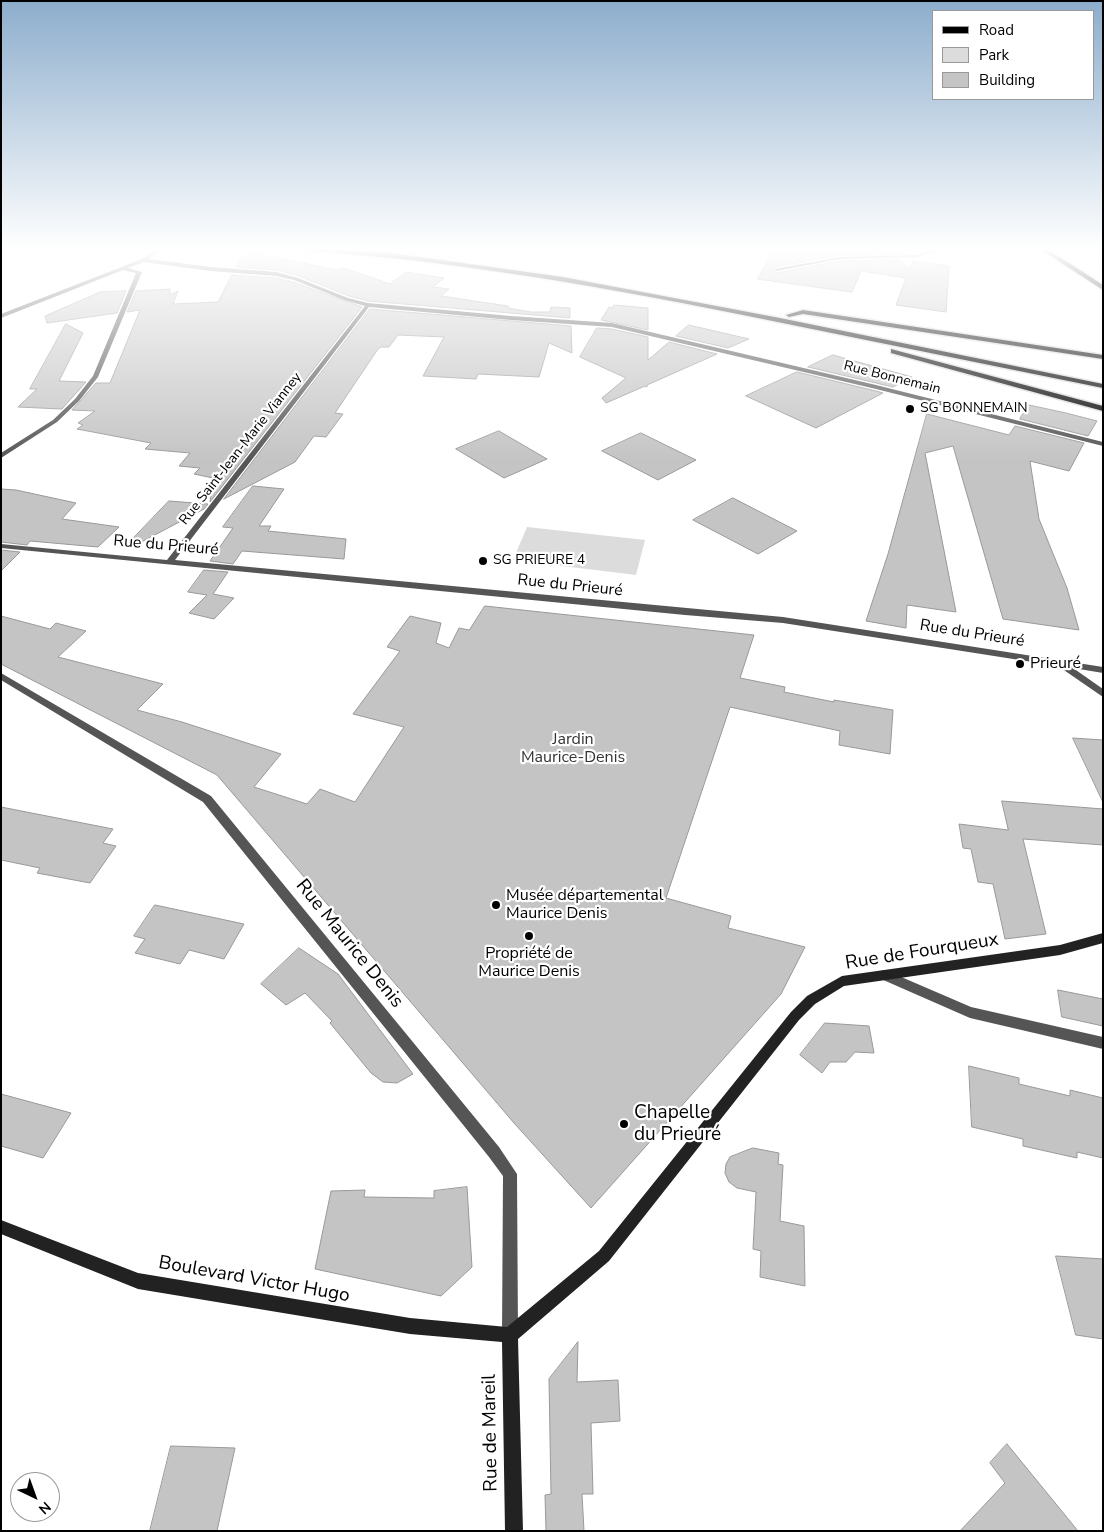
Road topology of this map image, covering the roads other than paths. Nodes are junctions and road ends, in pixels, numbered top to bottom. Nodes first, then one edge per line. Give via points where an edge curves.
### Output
1 (120, 318) edge
2 (358, 318) edge
3 (518, 318) edge
4 (773, 318) edge
5 (806, 318) edge
6 (845, 318) edge
7 (865, 337) junction
8 (1103, 357) edge
9 (1103, 379) edge
10 (1103, 386) edge
11 (1101, 409) edge
12 (1103, 444) edge
13 (1, 456) edge
14 (1, 546) edge
15 (170, 562) junction
16 (1059, 663) junction
17 (1103, 670) edge
18 (1, 676) edge
19 (1103, 694) edge
20 (1103, 938) edge
21 (885, 975) junction
22 (1103, 1043) edge
23 (1, 1227) edge
24 (510, 1335) junction
25 (514, 1531) edge

1 - 13 street via 96,376 76,400 55,421
2 - 15 street, Rue Saint-Jean-Marie Vianney
3 - 12 street, Rue Bonnemain via 612,325
4 - 7 main road
5 - 9 main road
6 - 8 main road
7 - 10 main road
7 - 11 main road via 892,350
14 - 15 street, Rue du Prieuré
15 - 16 street, Rue du Prieuré via 783,620
16 - 17 street, Rue du Prieuré
16 - 19 street
18 - 24 street, Rue Maurice Denis via 207,799 494,1152 510,1174
20 - 21 main road, Rue de Fourqueux via 1060,950
21 - 22 street via 970,1012
21 - 24 main road, Rue de Fourqueux via 842,982 811,1000 604,1256
23 - 24 main road, Boulevard Victor Hugo via 138,1281 410,1326
24 - 25 main road, Rue de Mareil

